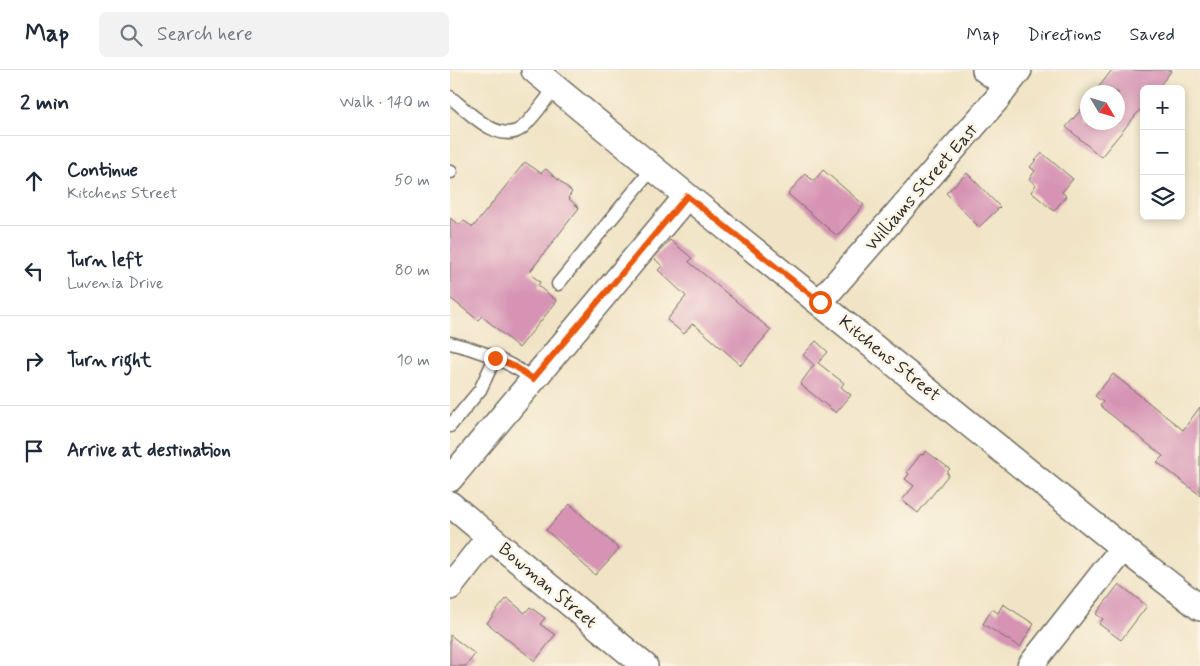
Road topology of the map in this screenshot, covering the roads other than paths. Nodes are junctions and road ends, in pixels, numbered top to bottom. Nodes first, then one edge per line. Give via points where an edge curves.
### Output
1 (534, 70) edge
2 (985, 70) edge
3 (1013, 78) edge
4 (555, 88) junction
5 (450, 96) edge
6 (652, 168) junction
7 (687, 196) junction
8 (558, 284) dead end
9 (820, 302) junction
10 (450, 343) edge
11 (495, 358) junction
12 (533, 379) junction
13 (450, 426) edge
14 (450, 479) edge
15 (450, 504) edge
16 (490, 537) junction
17 (1123, 548) junction
18 (450, 587) edge
19 (1200, 608) edge
20 (645, 666) edge
21 (1030, 666) edge

1 - 4 street, Kitchens Street
2 - 3 street
3 - 9 street, Williams Street East
4 - 5 lane via 521,128 508,133 495,131 484,124
4 - 6 street, Kitchens Street
6 - 7 street, Kitchens Street
6 - 8 lane
7 - 9 street, Kitchens Street
7 - 12 street
9 - 17 street, Kitchens Street
10 - 11 lane
11 - 12 lane
11 - 13 lane via 480,390
12 - 14 street
15 - 16 street, Bowman Street
16 - 18 street
16 - 20 street, Bowman Street
17 - 19 street, Kitchens Street
17 - 21 street

